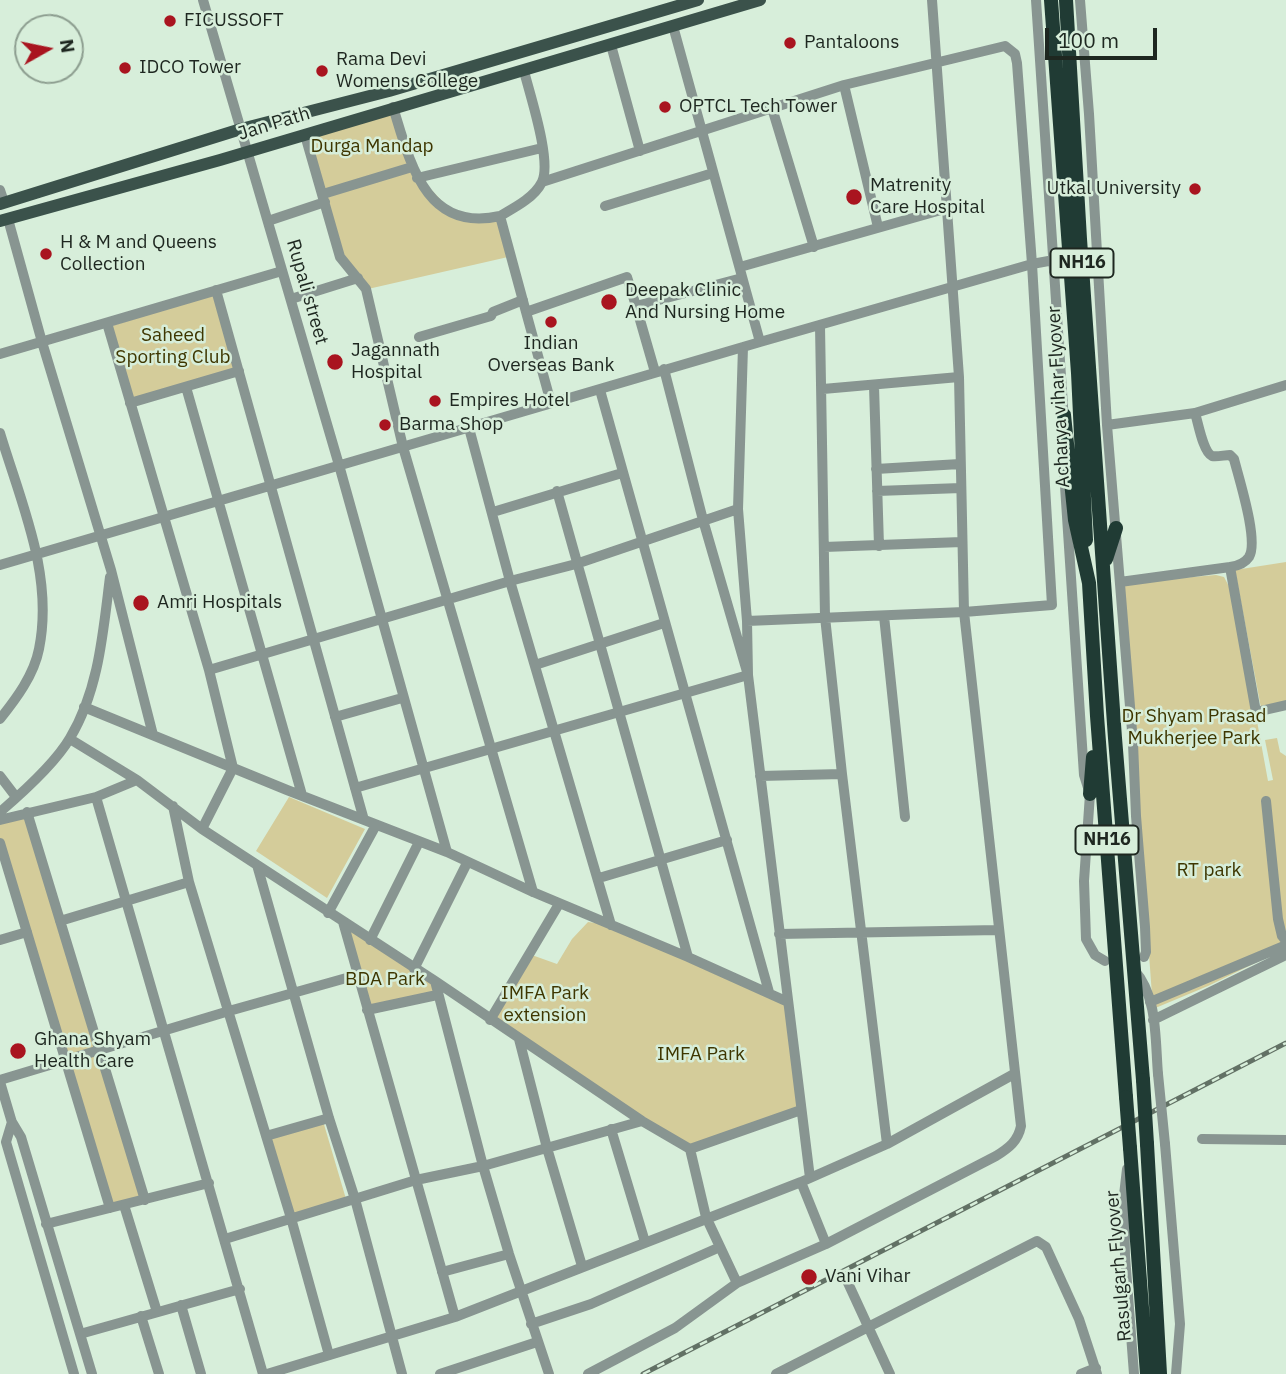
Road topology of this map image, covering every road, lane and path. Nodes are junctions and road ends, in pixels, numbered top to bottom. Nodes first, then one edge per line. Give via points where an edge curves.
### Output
1 (203, 0) edge
2 (698, 0) edge
3 (760, 0) edge
4 (932, 0) edge
5 (1036, 0) edge
6 (1051, 0) edge
7 (1066, 0) edge
8 (1080, 0) edge
9 (666, 4) edge
10 (673, 26) junction
11 (611, 45) junction
12 (937, 62) junction
13 (524, 71) junction
14 (844, 85) junction
15 (393, 107) junction
16 (772, 108) junction
17 (241, 129) junction
18 (702, 131) junction
19 (305, 135) junction
20 (542, 148) junction
21 (639, 151) junction
22 (249, 152) junction
23 (412, 167) junction
24 (713, 173) junction
25 (417, 178) junction
26 (542, 182) junction
27 (324, 198) junction
28 (1, 199) edge
29 (605, 206) dead end
30 (948, 208) junction
31 (500, 216) junction
32 (4, 220) edge
33 (268, 221) junction
34 (878, 227) junction
35 (814, 247) junction
36 (1054, 260) junction
37 (1032, 264) junction
38 (282, 271) junction
39 (741, 273) junction
40 (358, 278) junction
41 (954, 286) junction
42 (216, 290) junction
43 (290, 299) junction
44 (523, 300) junction
45 (636, 306) junction
46 (526, 312) junction
47 (107, 323) junction
48 (820, 326) junction
49 (419, 337) dead end
50 (42, 342) junction
51 (760, 342) junction
52 (743, 346) junction
53 (0, 354) edge
54 (660, 370) junction
55 (239, 371) junction
56 (959, 377) junction
57 (874, 386) junction
58 (1286, 386) edge
59 (186, 387) junction
60 (600, 390) junction
61 (822, 390) junction
62 (551, 402) junction
63 (130, 403) junction
64 (1195, 413) junction
65 (1064, 415) junction
66 (1107, 425) junction
67 (470, 428) junction
68 (0, 436) edge
69 (403, 447) junction
70 (960, 464) junction
71 (339, 465) junction
72 (876, 469) junction
73 (622, 473) junction
74 (272, 486) junction
75 (961, 488) junction
76 (556, 491) junction
77 (877, 491) junction
78 (218, 501) junction
79 (738, 509) junction
80 (493, 512) junction
81 (164, 517) junction
82 (703, 520) junction
83 (1108, 527) junction
84 (100, 536) junction
85 (962, 542) junction
86 (642, 543) junction
87 (879, 545) junction
88 (824, 547) junction
89 (37, 554) junction
90 (576, 564) junction
91 (0, 565) edge
92 (1230, 567) junction
93 (111, 570) junction
94 (510, 581) junction
95 (1120, 582) junction
96 (1089, 583) junction
97 (446, 600) junction
98 (1073, 604) junction
99 (1052, 605) junction
100 (964, 612) junction
101 (884, 616) junction
102 (825, 617) junction
103 (382, 618) junction
104 (747, 621) junction
105 (664, 623) junction
106 (314, 639) junction
107 (600, 643) junction
108 (262, 653) junction
109 (534, 664) junction
110 (208, 670) junction
111 (748, 674) junction
112 (685, 693) junction
113 (402, 698) junction
114 (1286, 705) edge
115 (84, 707) junction
116 (621, 712) junction
117 (1097, 716) junction
118 (335, 718) junction
119 (0, 719) edge
120 (553, 729) junction
121 (153, 735) junction
122 (70, 739) junction
123 (490, 749) junction
124 (233, 768) junction
125 (424, 769) junction
126 (842, 774) junction
127 (0, 776) edge
128 (760, 776) junction
129 (136, 780) junction
130 (355, 788) junction
131 (1090, 794) junction
132 (302, 795) junction
133 (16, 797) junction
134 (96, 797) junction
135 (1266, 802) dead end
136 (173, 806) junction
137 (0, 812) edge
138 (27, 812) junction
139 (905, 817) dead end
140 (0, 820) edge
141 (364, 820) junction
142 (376, 825) junction
143 (202, 829) junction
144 (727, 840) junction
145 (419, 842) junction
146 (0, 843) edge
147 (447, 852) junction
148 (662, 859) junction
149 (467, 863) junction
150 (257, 865) junction
151 (599, 878) junction
152 (189, 882) junction
153 (533, 892) junction
154 (126, 901) junction
155 (559, 904) junction
156 (328, 913) junction
157 (61, 921) junction
158 (343, 922) junction
159 (611, 925) junction
160 (998, 930) junction
161 (27, 932) junction
162 (862, 932) junction
163 (779, 934) junction
164 (0, 940) edge
165 (370, 940) junction
166 (1286, 943) edge
167 (1286, 955) edge
168 (688, 957) junction
169 (1144, 957) dead end
170 (1105, 961) dead end
171 (414, 969) junction
172 (1133, 969) junction
173 (357, 975) junction
174 (435, 981) junction
175 (769, 992) junction
176 (294, 993) junction
177 (437, 995) junction
178 (788, 1002) junction
179 (1150, 1002) junction
180 (367, 1010) junction
181 (229, 1011) junction
182 (490, 1020) junction
183 (1153, 1020) junction
184 (164, 1030) junction
185 (519, 1039) junction
186 (99, 1050) junction
187 (65, 1060) junction
188 (1014, 1074) junction
189 (0, 1081) edge
190 (801, 1110) junction
191 (329, 1118) junction
192 (642, 1121) junction
193 (12, 1122) junction
194 (611, 1129) junction
195 (266, 1136) junction
196 (1202, 1139) dead end
197 (1286, 1140) edge
198 (887, 1144) junction
199 (547, 1148) junction
200 (690, 1149) junction
201 (1130, 1151) junction
202 (483, 1166) junction
203 (416, 1180) junction
204 (806, 1180) junction
205 (209, 1183) junction
206 (355, 1199) junction
207 (145, 1200) junction
208 (124, 1205) junction
209 (110, 1208) junction
210 (706, 1217) junction
211 (291, 1218) junction
212 (46, 1224) junction
213 (225, 1239) junction
214 (645, 1242) junction
215 (827, 1244) junction
216 (720, 1247) junction
217 (509, 1254) junction
218 (582, 1266) junction
219 (442, 1272) junction
220 (737, 1283) junction
221 (848, 1283) dead end
222 (240, 1289) junction
223 (521, 1290) junction
224 (181, 1305) junction
225 (157, 1312) junction
226 (141, 1317) junction
227 (455, 1317) junction
228 (531, 1324) junction
229 (869, 1327) junction
230 (80, 1334) junction
231 (393, 1336) junction
232 (537, 1342) junction
233 (329, 1355) junction
234 (301, 1369) edge
235 (788, 1371) edge
236 (1096, 1371) edge
237 (74, 1374) edge
238 (90, 1374) edge
239 (159, 1374) edge
240 (201, 1374) edge
241 (265, 1374) edge
242 (402, 1374) edge
243 (440, 1374) edge
244 (549, 1374) edge
245 (588, 1374) edge
246 (776, 1374) edge
247 (890, 1374) edge
248 (1081, 1374) edge
249 (1134, 1374) edge
250 (1147, 1374) edge
251 (1160, 1374) edge
252 (1176, 1374) edge

1 - 17 street, Rupali street
2 - 9 main road, Jan Path
3 - 10 main road, Jan Path
4 - 12 street
5 - 36 street
6 - 96 highway, Acharya vihar Flyover / NH16
7 - 83 highway, Acharya vihar Flyover / NH16 via 1080,239
8 - 66 street
9 - 17 main road, Jan Path via 415,83
10 - 11 main road, Jan Path
10 - 18 street
11 - 13 main road, Jan Path
11 - 21 street
12 - 14 street
12 - 30 street
12 - 37 street via 999,47 1011,48 1015,54
13 - 15 main road, Jan Path
13 - 20 street
14 - 16 street
14 - 34 street
15 - 19 main road, Jan Path
15 - 23 street
16 - 18 street
16 - 35 street
17 - 22 street, Rupali street
17 - 28 main road, Jan Path
18 - 21 street
18 - 24 street
19 - 22 main road, Jan Path
19 - 27 street
20 - 25 street
20 - 26 street
21 - 26 street
22 - 32 main road, Jan Path
22 - 33 street, Rupali street
23 - 25 street
23 - 27 street
24 - 29 street
24 - 39 street
25 - 31 street via 440,206 457,216 474,220
26 - 31 street
27 - 33 street
27 - 40 street via 340,257
30 - 34 street
30 - 41 street
31 - 44 street
32 - 50 street
33 - 38 street, Rupali street
34 - 35 street
35 - 39 street
36 - 37 street
36 - 65 street
37 - 41 street
37 - 99 street
38 - 42 street
38 - 43 street, Rupali street
39 - 45 street
39 - 51 street
40 - 43 street
40 - 69 street via 366,289
41 - 48 street
41 - 56 street
42 - 47 street
42 - 55 street
43 - 71 street, Rupali street
44 - 46 street
44 - 49 street via 491,316
45 - 46 street via 627,277
45 - 54 street
46 - 62 street
47 - 50 street
47 - 63 street
48 - 51 street
48 - 61 street
50 - 53 street
50 - 84 street
51 - 52 street
52 - 54 street
52 - 79 street
54 - 60 street
54 - 82 street
55 - 59 street
55 - 74 street
56 - 57 street
56 - 70 street
57 - 61 street
57 - 72 street
58 - 64 street
59 - 63 street
59 - 78 street
60 - 62 street
60 - 73 street
61 - 88 street
62 - 67 street
63 - 81 street
64 - 66 street
64 - 92 street via 1207,450 1213,456 1233,456 1240,484 1252,549 1243,563
65 - 96 highway via 1075,520
65 - 98 street
66 - 83 street
67 - 69 street
67 - 80 street
68 - 89 street
69 - 71 street
69 - 97 street
70 - 72 street
70 - 75 street
71 - 74 street
71 - 103 street, Rupali street
72 - 77 street
73 - 76 street
73 - 86 street
74 - 78 street
74 - 106 street
75 - 77 street
75 - 85 street
76 - 80 street
76 - 90 street
77 - 87 street
78 - 81 street
78 - 108 street
79 - 82 street
79 - 104 street
80 - 94 street
81 - 84 street
81 - 110 street
82 - 86 street
82 - 111 street
83 - 95 street
83 - 172 highway, Acharya vihar Flyover / NH16 via 1104,567
84 - 89 street
84 - 93 street
85 - 87 street
85 - 100 street
86 - 90 street
86 - 105 street
87 - 88 street
88 - 102 street
89 - 91 street
89 - 119 street via 44,607 39,651 20,693
90 - 94 street
90 - 107 street
92 - 95 street
92 - 114 street via 1256,712
93 - 115 street via 101,651
93 - 121 street
94 - 97 street
94 - 109 street
95 - 169 street
96 - 117 highway, NH16
97 - 103 street
97 - 123 street
98 - 99 street
98 - 131 street via 1084,775
99 - 100 street
100 - 101 street
100 - 160 street
101 - 102 street
101 - 139 street
102 - 104 street
102 - 126 street
103 - 106 street
103 - 113 street, Rupali street
104 - 111 street
105 - 107 street
105 - 112 street
106 - 108 street
106 - 118 street
107 - 109 street
107 - 116 street
108 - 110 street
108 - 132 street
109 - 120 street
110 - 124 street
111 - 112 street
111 - 128 street
112 - 116 street
112 - 144 street
113 - 118 street
113 - 125 street, Rupali street
115 - 121 street
115 - 122 street
116 - 120 street
116 - 148 street
117 - 131 highway
117 - 201 highway, NH16, bridge
118 - 130 street
120 - 123 street
120 - 151 street
121 - 124 street
122 - 129 street
122 - 133 street
123 - 125 street
123 - 153 street
124 - 132 street
124 - 143 street
125 - 130 street
125 - 147 street, Rupali street
126 - 128 street
126 - 162 street
127 - 133 street
128 - 163 street
129 - 134 street
129 - 136 street
130 - 141 street
131 - 170 street via 1085,930 1090,949
132 - 141 street
133 - 137 street
134 - 138 street
134 - 154 street
135 - 166 street via 1278,919
136 - 143 street
136 - 152 street
138 - 140 street
138 - 157 street
141 - 142 street
142 - 145 street
142 - 156 street
143 - 150 street
144 - 148 street
144 - 175 street
145 - 147 street
145 - 165 street
146 - 161 street
147 - 149 street
148 - 151 street
148 - 168 street
149 - 153 street
149 - 171 street
150 - 156 street
150 - 176 street
151 - 159 street
152 - 154 street
152 - 181 street
153 - 155 street
154 - 157 street
154 - 184 street
155 - 159 street
155 - 182 street
156 - 158 street
157 - 186 street
158 - 165 street
158 - 173 street
159 - 168 street
160 - 162 street
160 - 188 street
161 - 164 street
161 - 187 street
162 - 163 street
162 - 198 street
163 - 178 street
165 - 171 street
166 - 179 street
167 - 183 street
168 - 175 street
171 - 174 street
172 - 179 street via 1143,980
172 - 251 highway, Rasulgarh Flyover / NH16, bridge
173 - 176 street
173 - 180 street
174 - 177 street
174 - 182 street
175 - 178 street
176 - 181 street
176 - 191 street
177 - 180 street
177 - 202 street
178 - 190 street
179 - 183 street
180 - 203 street
181 - 184 street
181 - 195 street
182 - 185 street
183 - 252 street, bridge via 1180,1324
184 - 186 street
184 - 205 street
185 - 192 street
185 - 199 street
186 - 187 street
186 - 207 street
187 - 189 street
187 - 209 street
188 - 198 street
188 - 215 street via 1021,1126 1009,1148
189 - 193 street
190 - 200 street
190 - 204 street
191 - 195 street
191 - 206 street
192 - 194 street
192 - 200 street
193 - 212 street via 21,1137
193 - 237 street via 6,1142
193 - 238 street
194 - 199 street
194 - 214 street
195 - 211 street
196 - 197 street
198 - 204 street
199 - 202 street
199 - 218 street
200 - 210 street
201 - 249 street via 1125,1232
201 - 250 highway, Rasulgarh Flyover / NH16
202 - 203 street
202 - 217 street
203 - 206 street
203 - 219 street
204 - 210 street
204 - 215 street
205 - 207 street
205 - 213 street
206 - 211 street
206 - 231 street
207 - 208 street
208 - 209 street
208 - 225 street
209 - 212 street
210 - 214 street
210 - 216 street
211 - 213 street
211 - 233 street
212 - 230 street
213 - 222 street
214 - 218 street
215 - 220 street
216 - 220 street
216 - 228 street via 591,1304
217 - 219 street
217 - 223 street
218 - 223 street
219 - 227 street
220 - 245 street via 675,1328
221 - 229 street
222 - 224 street
222 - 241 street
223 - 227 street
223 - 228 street
224 - 225 street
224 - 240 street
225 - 226 street
226 - 230 street
226 - 239 street
227 - 231 street
228 - 232 street
229 - 235 street
229 - 236 street via 1037,1241 1046,1247 1079,1319
229 - 247 street
230 - 238 street
231 - 233 street
231 - 242 street
232 - 243 street
232 - 244 street
233 - 234 street
234 - 241 street
235 - 246 street
236 - 248 street

